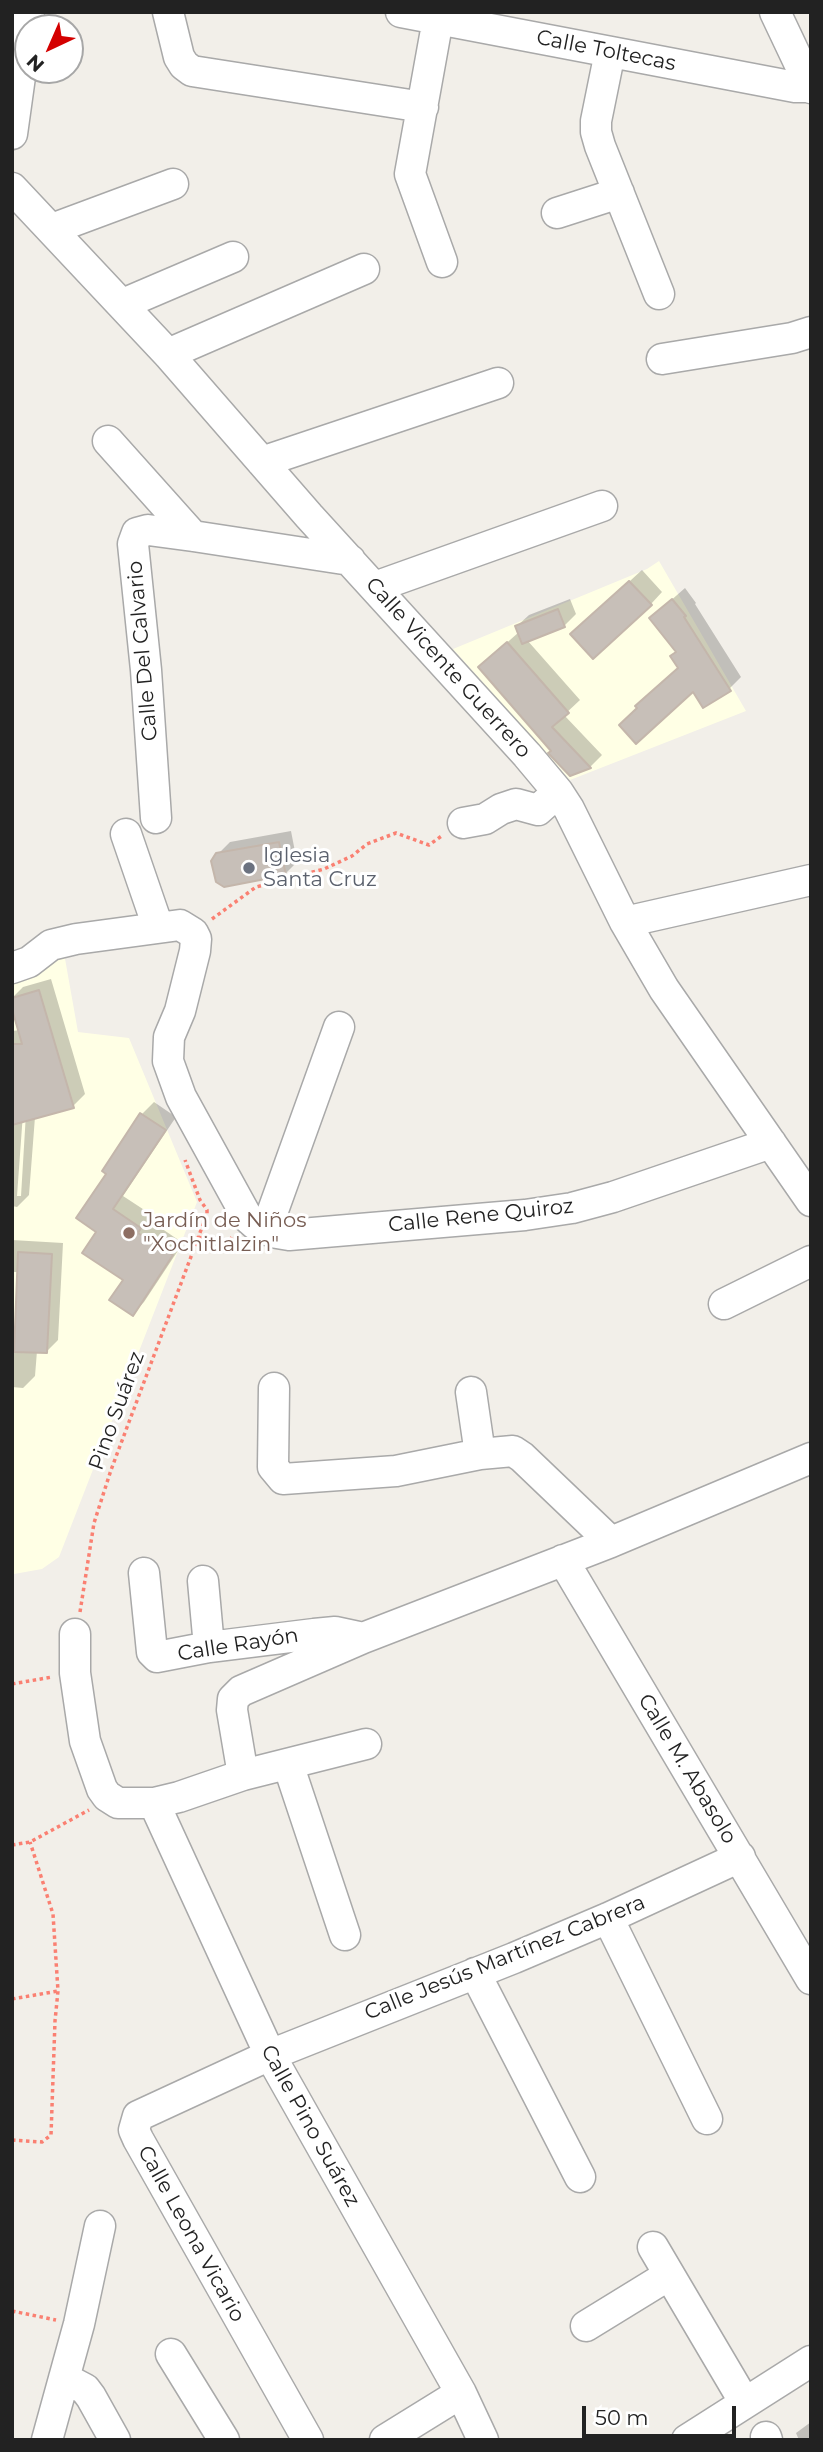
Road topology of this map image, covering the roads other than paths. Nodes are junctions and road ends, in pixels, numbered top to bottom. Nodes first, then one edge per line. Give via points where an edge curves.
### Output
1 (29, 12) edge
2 (168, 12) edge
3 (401, 12) edge
4 (775, 12) edge
5 (438, 19) junction
6 (610, 52) junction
7 (811, 88) edge
8 (423, 107) junction
9 (12, 134) edge
10 (173, 184) dead end
11 (12, 188) edge
12 (619, 193) junction
13 (557, 213) dead end
14 (52, 229) junction
15 (233, 257) dead end
16 (442, 262) dead end
17 (364, 269) dead end
18 (659, 294) dead end
19 (122, 304) junction
20 (811, 332) edge
21 (168, 354) junction
22 (662, 359) dead end
23 (498, 383) dead end
24 (108, 441) dead end
25 (262, 462) junction
26 (602, 506) dead end
27 (193, 536) junction
28 (350, 561) junction
29 (375, 587) junction
30 (558, 792) junction
31 (156, 818) dead end
32 (463, 823) road end
33 (126, 834) dead end
34 (811, 880) edge
35 (625, 922) junction
36 (158, 927) junction
37 (12, 968) edge
38 (339, 1027) dead end
39 (771, 1143) junction
40 (811, 1201) edge
41 (266, 1230) junction
42 (811, 1261) edge
43 (724, 1304) dead end
44 (274, 1388) dead end
45 (471, 1392) dead end
46 (480, 1454) junction
47 (811, 1458) edge
48 (611, 1542) junction
49 (563, 1560) junction
50 (144, 1573) dead end
51 (203, 1581) dead end
52 (75, 1634) road end
53 (363, 1638) junction
54 (209, 1647) junction
55 (366, 1744) dead end
56 (288, 1764) junction
57 (243, 1775) junction
58 (155, 1803) junction
59 (740, 1857) junction
60 (608, 1918) junction
61 (345, 1935) dead end
62 (475, 1973) junction
63 (811, 1979) edge
64 (270, 2055) junction
65 (707, 2119) dead end
66 (580, 2177) dead end
67 (100, 2226) dead end
68 (653, 2246) dead end
69 (669, 2275) junction
70 (586, 2326) dead end
71 (172, 2354) dead end
72 (811, 2361) edge
73 (64, 2378) junction
74 (461, 2393) junction
75 (745, 2403) junction
76 (47, 2440) edge
77 (115, 2440) edge
78 (224, 2440) edge
79 (308, 2440) edge
80 (384, 2440) edge
81 (483, 2440) edge
82 (687, 2440) edge

1 - 9 street
2 - 8 street via 178,57 192,71
3 - 5 street, Calle Toltecas
4 - 7 street
5 - 6 street, Calle Toltecas
5 - 8 street
6 - 7 street, Calle Toltecas
6 - 12 street via 596,132
8 - 16 street via 410,174
10 - 14 street
11 - 14 street, Calle Vicente Guerrero
12 - 13 street
12 - 18 street
14 - 19 street, Calle Vicente Guerrero
15 - 19 street
17 - 21 street
19 - 21 street, Calle Vicente Guerrero
20 - 22 street
21 - 25 street, Calle Vicente Guerrero
23 - 25 street
24 - 27 street
25 - 28 street, Calle Vicente Guerrero
26 - 29 street
27 - 28 street, Calle Del Calvario
27 - 31 street, Calle Del Calvario via 142,531 133,544
28 - 29 street, Calle Vicente Guerrero
29 - 30 street, Calle Vicente Guerrero
30 - 32 street via 538,810 516,804 485,819
30 - 35 street, Calle Vicente Guerrero
33 - 36 street
34 - 35 street
35 - 39 street, Calle Vicente Guerrero via 664,989
36 - 37 street via 51,945
36 - 41 street via 180,925 196,939 180,1011 169,1037 168,1061 181,1097 239,1204 247,1217
38 - 41 street
39 - 40 street, Calle Vicente Guerrero
39 - 41 street, Calle Rene Quiroz via 572,1208 289,1235
42 - 43 street
44 - 46 street via 273,1467 283,1479 396,1471
45 - 46 street
46 - 48 street via 505,1450 522,1457
47 - 48 street, Calle Rayón
48 - 49 street, Calle Rayón
49 - 53 street, Calle Rayón
49 - 59 street, Calle M. Abasolo
50 - 54 street, Calle Rayón via 155,1656
51 - 54 street
52 - 58 street via 75,1673 85,1741 102,1789 118,1803
53 - 54 street, Calle Rayón via 335,1632
53 - 57 street, Calle Rayón via 235,1696 232,1710
55 - 56 street
56 - 57 street
56 - 61 street
57 - 58 street
58 - 64 street, Calle Pino Suárez
59 - 60 street, Calle Jesús Martínez Cabrera
59 - 63 street, Calle M. Abasolo
60 - 62 street, Calle Jesús Martínez Cabrera
60 - 65 street
62 - 64 street, Calle Jesús Martínez Cabrera
62 - 66 street
64 - 74 street, Calle Pino Suárez
64 - 79 street, Calle Leona Vicario via 144,2111 134,2130
67 - 73 street
68 - 69 street
69 - 70 street
69 - 75 street
71 - 78 street
72 - 75 street
73 - 76 street
73 - 77 street via 92,2397
74 - 80 street
74 - 81 street, Calle Pino Suárez
75 - 82 street

